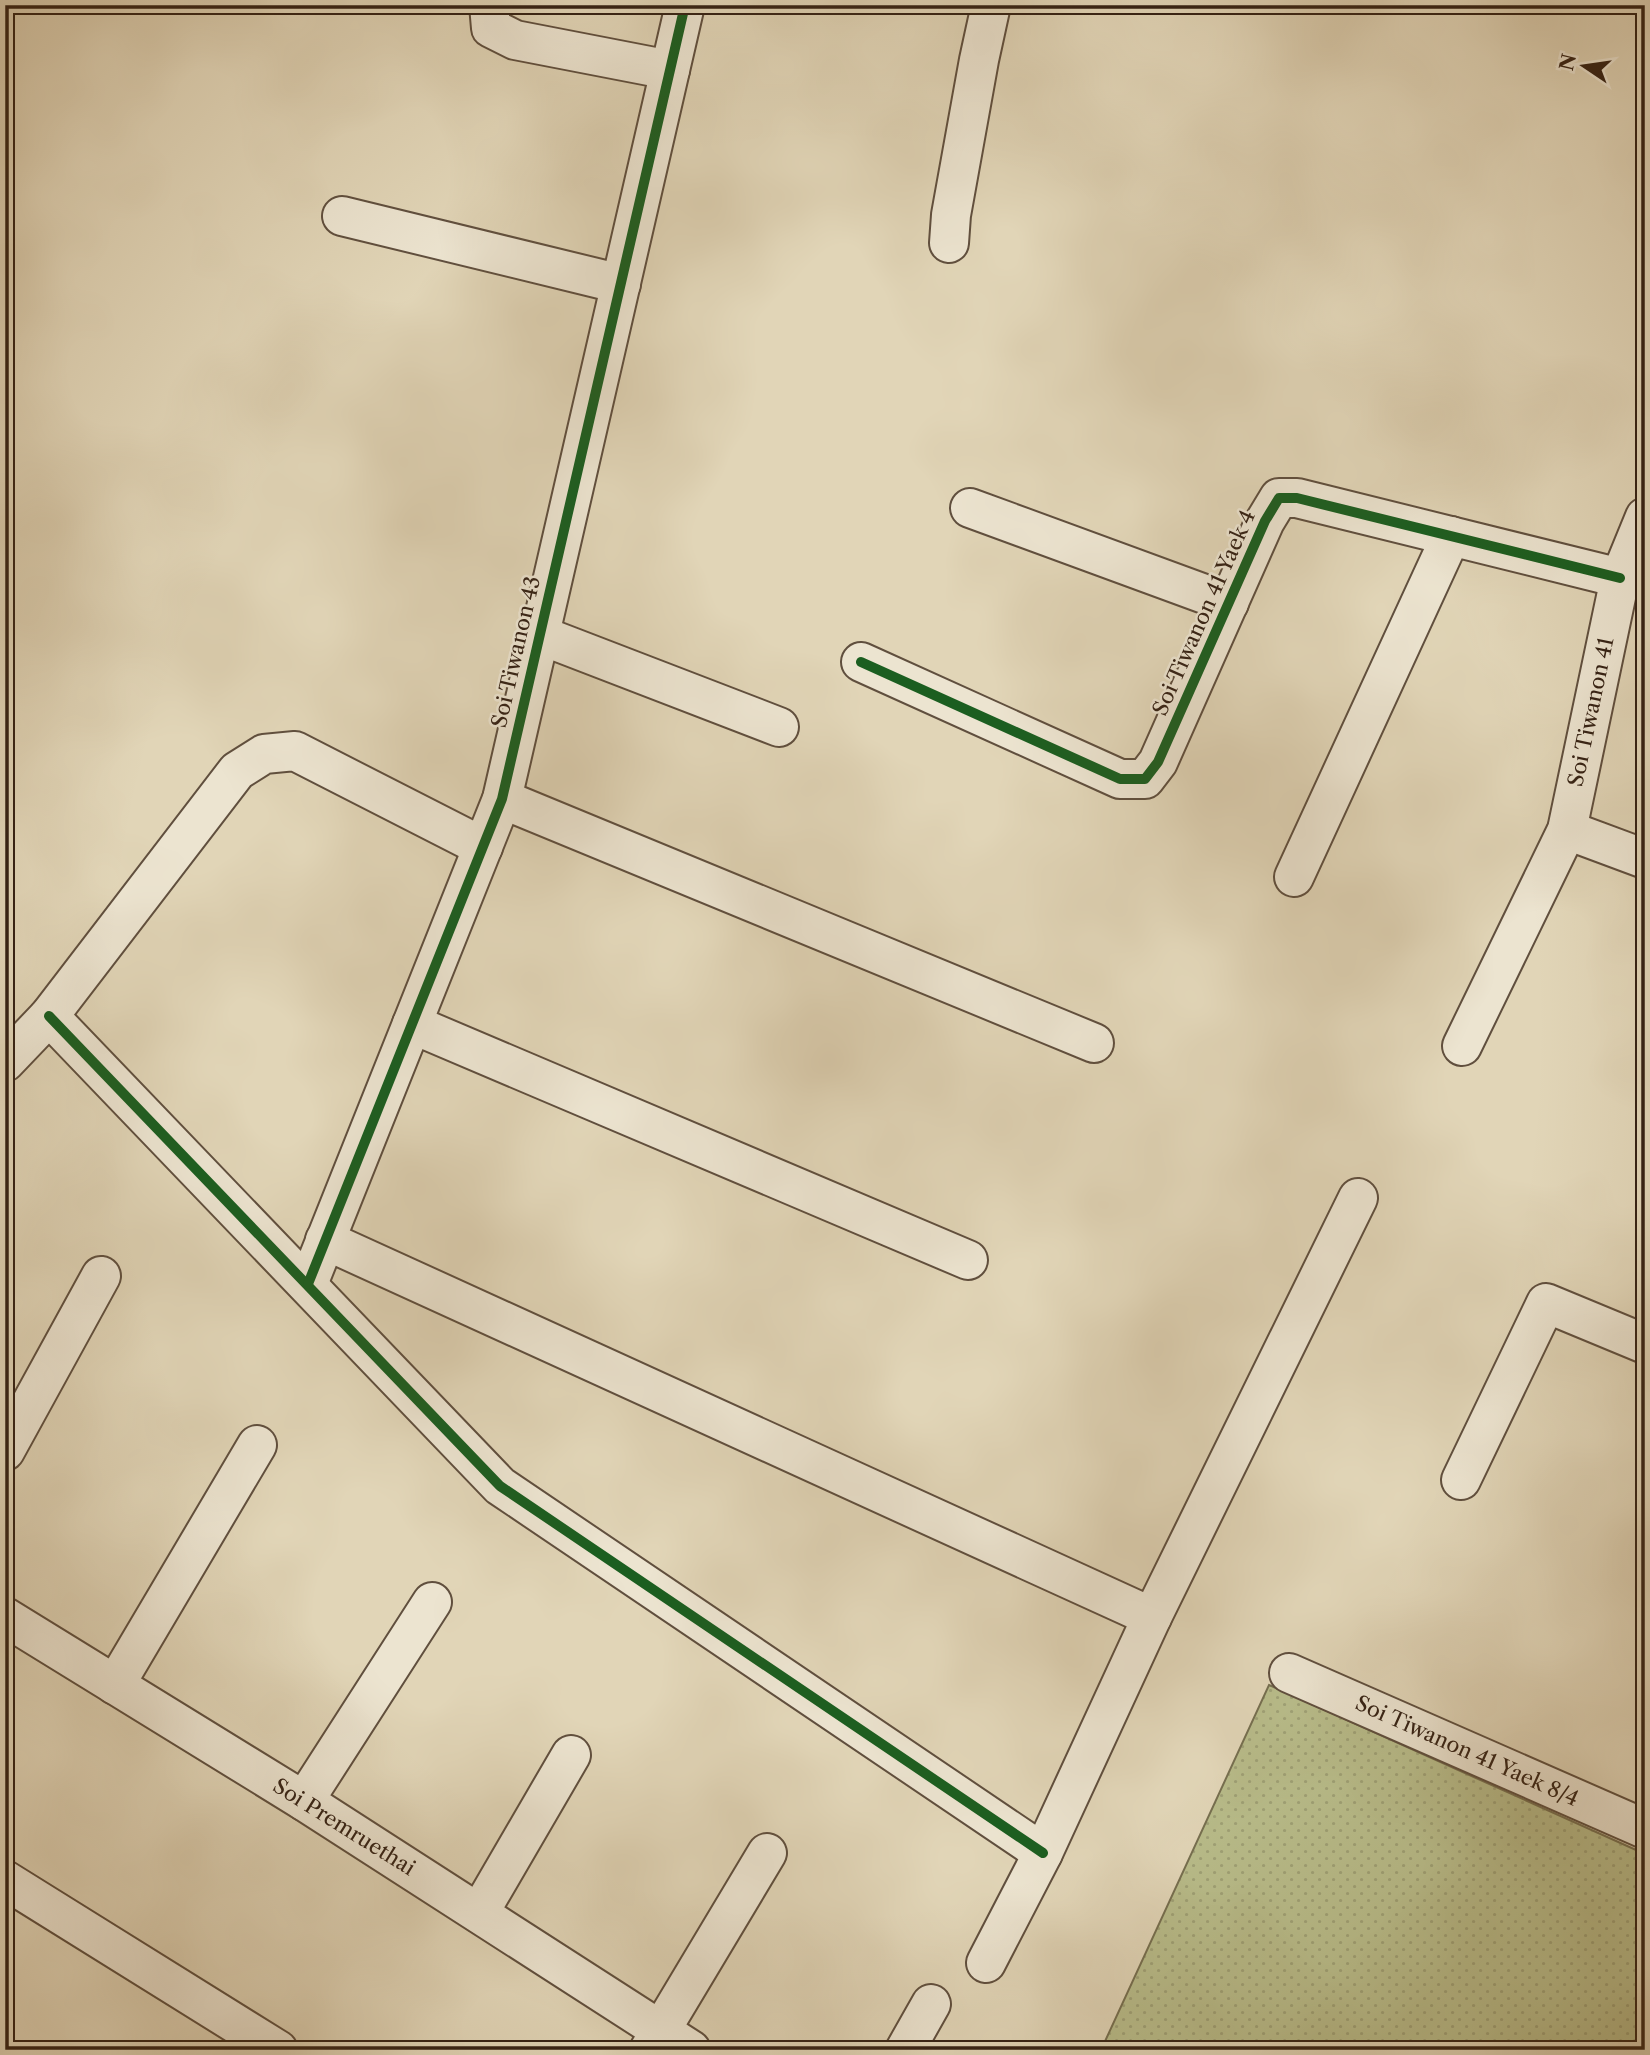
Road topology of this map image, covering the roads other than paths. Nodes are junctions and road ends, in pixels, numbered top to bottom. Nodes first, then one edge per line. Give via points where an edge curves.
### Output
1 (489, 5) edge
2 (685, 5) edge
3 (991, 5) edge
4 (670, 71) junction
5 (342, 216) dead end
6 (949, 243) dead end
7 (621, 284) junction
8 (970, 508) dead end
9 (1645, 517) edge
10 (1451, 536) junction
11 (1620, 578) junction
12 (1229, 603) junction
13 (540, 635) junction
14 (861, 662) dead end
15 (779, 727) dead end
16 (502, 799) junction
17 (1567, 830) junction
18 (483, 847) junction
19 (1645, 859) edge
20 (1294, 877) dead end
21 (49, 1016) junction
22 (412, 1024) junction
23 (1094, 1043) dead end
24 (1462, 1046) dead end
25 (5, 1062) edge
26 (1358, 1198) dead end
27 (325, 1240) junction
28 (968, 1260) dead end
29 (101, 1276) dead end
30 (308, 1284) junction
31 (1645, 1344) edge
32 (257, 1445) dead end
33 (5, 1451) edge
34 (1461, 1480) dead end
35 (432, 1602) dead end
36 (5, 1617) edge
37 (1152, 1617) junction
38 (1289, 1674) dead end
39 (115, 1685) junction
40 (571, 1755) dead end
41 (304, 1801) junction
42 (1645, 1829) edge
43 (767, 1853) dead end
44 (1043, 1853) junction
45 (5, 1881) edge
46 (479, 1913) junction
47 (986, 1963) dead end
48 (931, 2004) dead end
49 (667, 2043) edge
50 (278, 2050) edge
51 (905, 2050) edge

1 - 4 street via 491,28 515,40
2 - 4 street, Soi Tiwanon 43
3 - 6 street
4 - 7 street, Soi Tiwanon 43
5 - 7 street
7 - 13 street, Soi Tiwanon 43
8 - 12 street
9 - 11 street, Soi Tiwanon 41
10 - 11 street, Soi Tiwanon 41 Yaek 4
10 - 12 street, Soi Tiwanon 41 Yaek 4 via 1297,498 1279,498
10 - 20 street
11 - 17 street, Soi Tiwanon 41
12 - 14 street, Soi Tiwanon 41 Yaek 4 via 1158,762 1145,779 1120,779
13 - 15 street
13 - 16 street, Soi Tiwanon 43
16 - 18 street, Soi Tiwanon 43
16 - 23 street
17 - 19 street
17 - 24 street, Soi Tiwanon 41
18 - 21 street via 295,751 264,754 237,771
18 - 22 street, Soi Tiwanon 43
21 - 25 street
21 - 30 street
22 - 27 street, Soi Tiwanon 43
22 - 28 street
26 - 37 street
27 - 30 street, Soi Tiwanon 43
27 - 37 street
29 - 33 street
30 - 44 street via 500,1486
31 - 34 street via 1546,1303
32 - 39 street
35 - 41 street
36 - 39 street, Soi Premruethai
37 - 44 street
38 - 42 street, Soi Tiwanon 41 Yaek 8/4
39 - 41 street, Soi Premruethai
40 - 46 street
41 - 46 street, Soi Premruethai
43 - 49 street
44 - 47 street
45 - 50 street
46 - 49 street, Soi Premruethai
48 - 51 street

